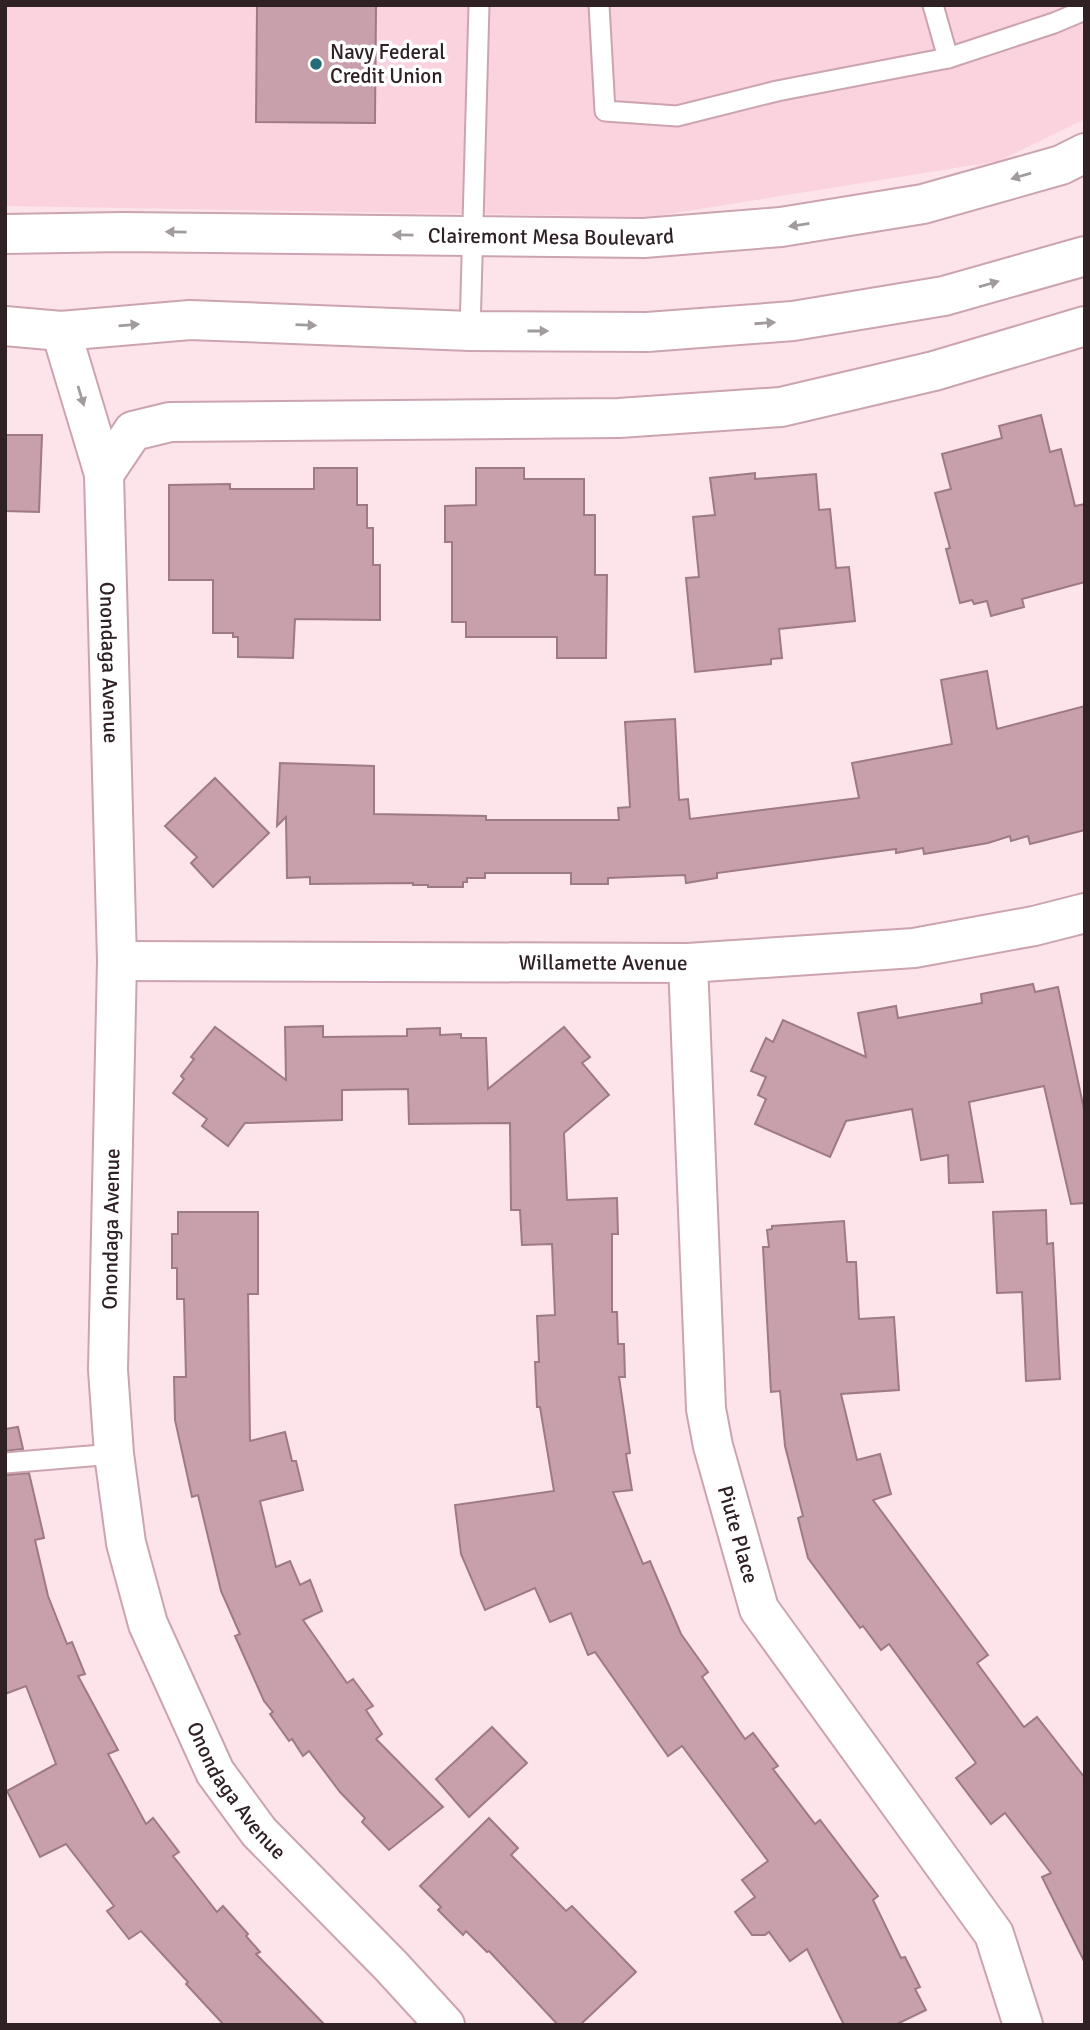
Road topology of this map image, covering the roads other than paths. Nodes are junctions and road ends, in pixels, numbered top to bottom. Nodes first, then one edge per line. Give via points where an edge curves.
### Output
1 (479, 5) edge
2 (599, 5) edge
3 (933, 5) edge
4 (1085, 10) edge
5 (948, 58) junction
6 (1085, 153) edge
7 (5, 234) edge
8 (471, 236) junction
9 (1085, 256) edge
10 (5, 326) edge
11 (1085, 326) edge
12 (61, 331) junction
13 (470, 331) junction
14 (104, 474) junction
15 (1085, 913) edge
16 (117, 961) junction
17 (688, 963) junction
18 (114, 1454) junction
19 (5, 1463) edge
20 (445, 2025) edge
21 (1023, 2025) edge

1 - 8 lane
2 - 5 lane via 605,111 677,116 777,91
3 - 5 lane
4 - 5 lane
6 -> 8 street, Clairemont Mesa Boulevard via 1061,165 923,204 781,228 644,238
8 -> 7 street, Clairemont Mesa Boulevard
8 - 13 lane
13 -> 9 street via 647,332 793,321 944,296
10 - 12 street
11 - 14 street via 934,371 781,407 619,418 170,422 133,431
12 -> 13 street via 190,320
12 -> 14 street, Onondaga Avenue
14 - 16 street, Onondaga Avenue
15 - 17 street, Willamette Avenue via 914,948
16 - 17 street, Willamette Avenue
16 - 18 street, Onondaga Avenue via 108,1370
17 - 21 street, Piute Place via 706,1409 759,1609 995,1934
18 - 19 lane
18 - 20 street, Onondaga Avenue via 126,1543 148,1624 215,1772 259,1832

